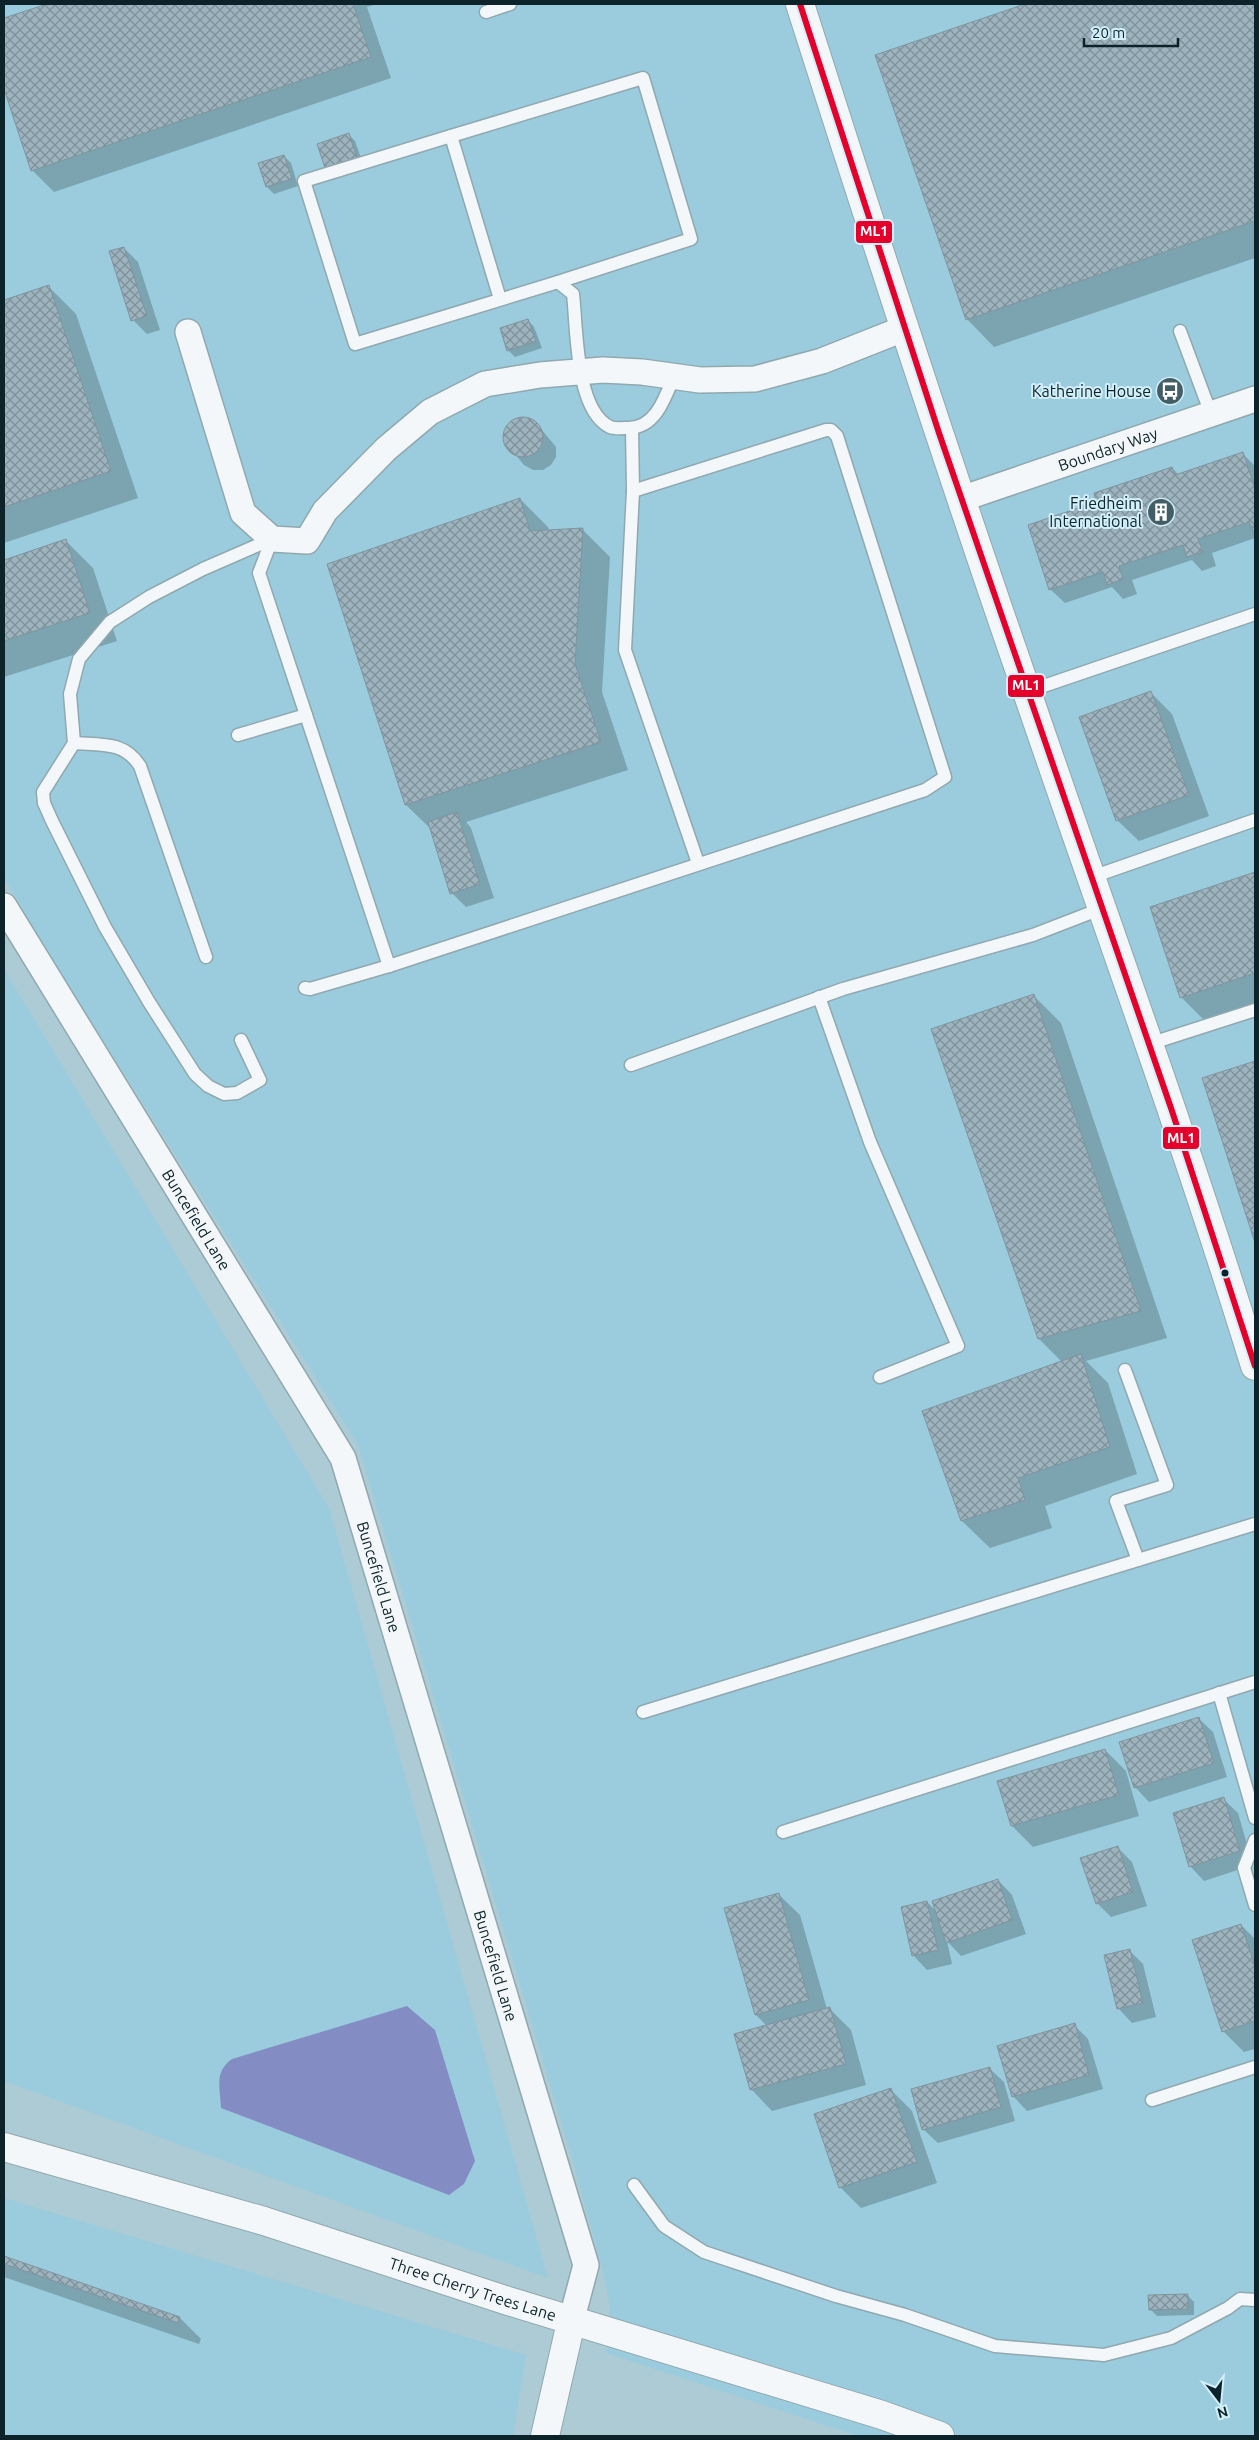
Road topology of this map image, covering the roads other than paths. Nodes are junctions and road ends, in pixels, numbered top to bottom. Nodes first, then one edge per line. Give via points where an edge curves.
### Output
1 (510, 4) edge
2 (800, 4) edge
3 (486, 12) dead end
4 (451, 136) junction
5 (558, 282) junction
6 (500, 299) junction
7 (903, 329) junction
8 (1180, 331) dead end
9 (188, 332) dead end
10 (581, 371) junction
11 (674, 376) junction
12 (1255, 399) edge
13 (1211, 414) junction
14 (632, 428) junction
15 (632, 492) junction
16 (961, 499) junction
17 (272, 539) junction
18 (1255, 614) edge
19 (1026, 692) junction
20 (306, 716) junction
21 (238, 735) dead end
22 (74, 743) junction
23 (1255, 820) edge
24 (698, 863) junction
25 (1092, 877) junction
26 (4, 906) edge
27 (1103, 908) junction
28 (206, 957) dead end
29 (388, 966) junction
30 (305, 988) dead end
31 (819, 997) junction
32 (1255, 1010) edge
33 (241, 1040) dead end
34 (1149, 1044) junction
35 (631, 1066) dead end
36 (1255, 1366) edge
37 (1125, 1370) dead end
38 (880, 1376) dead end
39 (1255, 1524) edge
40 (1138, 1560) junction
41 (1255, 1682) edge
42 (1219, 1694) junction
43 (643, 1712) dead end
44 (1255, 1818) edge
45 (783, 1832) dead end
46 (1255, 1840) edge
47 (1255, 1905) edge
48 (1255, 2067) edge
49 (1152, 2100) dead end
50 (4, 2147) edge
51 (634, 2186) dead end
52 (1255, 2300) edge
53 (572, 2318) junction
54 (545, 2436) edge
55 (940, 2436) edge

1 - 3 lane
2 - 7 street
4 - 5 lane via 643,78 691,239
4 - 6 lane
4 - 6 lane via 304,182 355,344
5 - 6 lane
5 - 10 lane via 573,294
7 - 11 street via 822,361 755,378 700,380
7 - 16 street
8 - 13 lane
9 - 17 street via 243,513
10 - 11 street
10 - 14 lane via 593,413 610,428
10 - 17 street via 485,384 430,412 386,448 325,511 307,541
11 - 14 lane via 663,403 650,421
12 - 13 street, Boundary Way
13 - 16 street, Boundary Way
14 - 15 lane
15 - 24 lane via 625,650
15 - 24 lane via 831,430 837,436 945,776 925,790
16 - 19 street
17 - 20 lane via 259,572
17 - 22 lane via 203,569 110,622 79,659 70,694
18 - 19 lane
19 - 25 street
20 - 21 lane
20 - 29 lane
22 - 28 lane via 120,747 133,755 140,766
22 - 33 lane via 43,792 44,803 105,926 195,1074 208,1086 224,1094 237,1094 260,1080
23 - 25 lane
24 - 29 lane
25 - 27 street
26 - 53 street, Buncefield Lane via 343,1458 586,2265
27 - 31 lane via 1032,934
27 - 34 street
29 - 30 lane via 310,990
31 - 35 lane
31 - 38 lane via 870,1142 958,1346
32 - 34 lane
34 - 36 street
37 - 40 lane via 1166,1485 1116,1502
39 - 40 lane
40 - 43 lane
41 - 42 lane
42 - 44 lane
42 - 45 lane
46 - 47 lane via 1244,1868
48 - 49 lane
50 - 53 street, Three Cherry Trees Lane via 264,2221 506,2300
51 - 52 lane via 664,2226 704,2252 995,2346 1104,2355 1171,2338 1240,2299
53 - 54 street
53 - 55 street, Three Cherry Trees Lane

